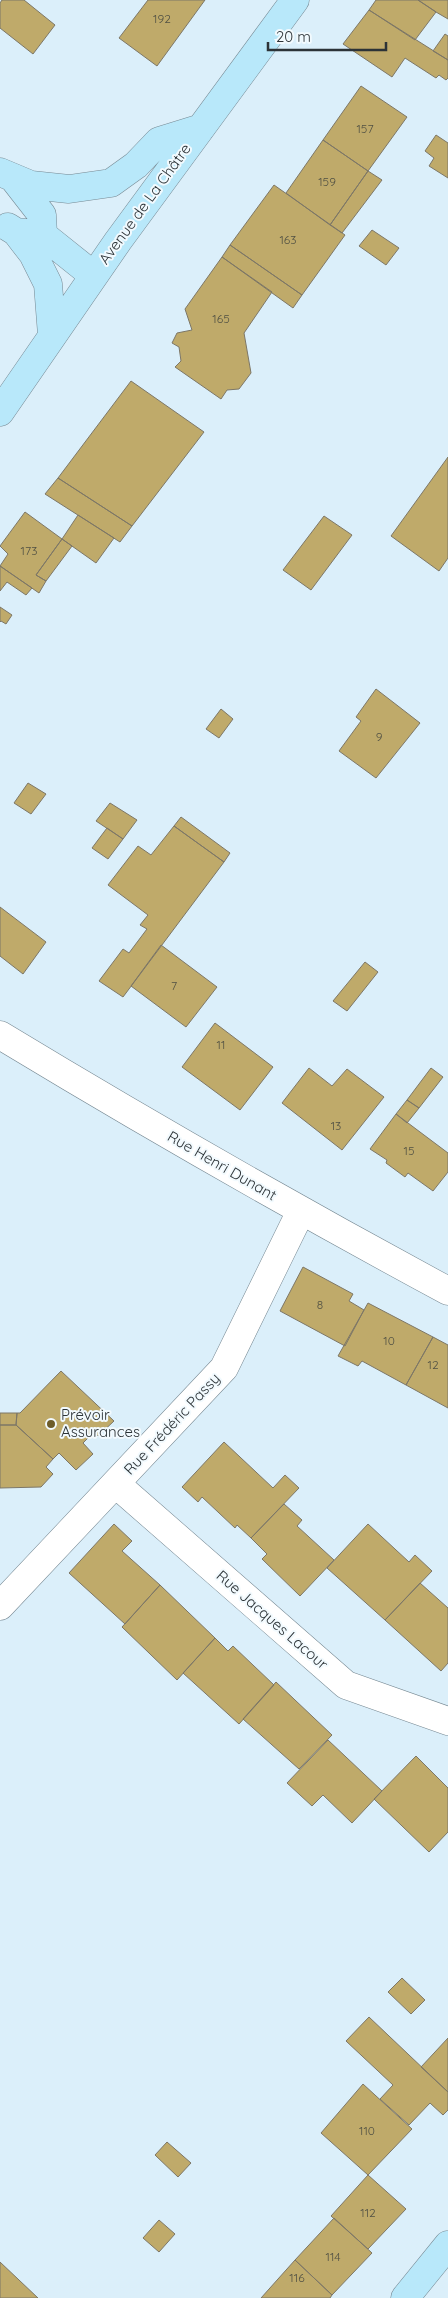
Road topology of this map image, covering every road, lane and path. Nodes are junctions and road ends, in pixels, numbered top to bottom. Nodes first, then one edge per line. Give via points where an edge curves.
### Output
1 (296, 0) edge
2 (201, 128) junction
3 (7, 175) edge
4 (8, 227) edge
5 (43, 235) junction
6 (93, 275) junction
7 (52, 335) junction
8 (0, 412) edge
9 (0, 1035) edge
10 (301, 1211) junction
11 (448, 1291) edge
12 (116, 1484) junction
13 (0, 1606) edge
14 (448, 1721) edge
15 (448, 2245) edge
16 (405, 2298) edge

1 - 2 street, Avenue de La Châtre
2 - 3 street via 159,141 136,165 111,183 69,189 31,184
2 - 6 street, Avenue de La Châtre
3 - 5 street via 42,215
4 - 5 street
4 - 7 street via 33,254 48,284
5 - 6 street
6 - 7 street, Avenue de La Châtre
7 - 8 street, Avenue de La Châtre
9 - 10 street, Rue Henri Dunant
10 - 11 street, Rue Henri Dunant
10 - 12 street, Rue Frédéric Passy via 224,1368
12 - 13 street, Rue Frédéric Passy
12 - 14 street, Rue Jacques Lacour via 346,1685
15 - 16 street

